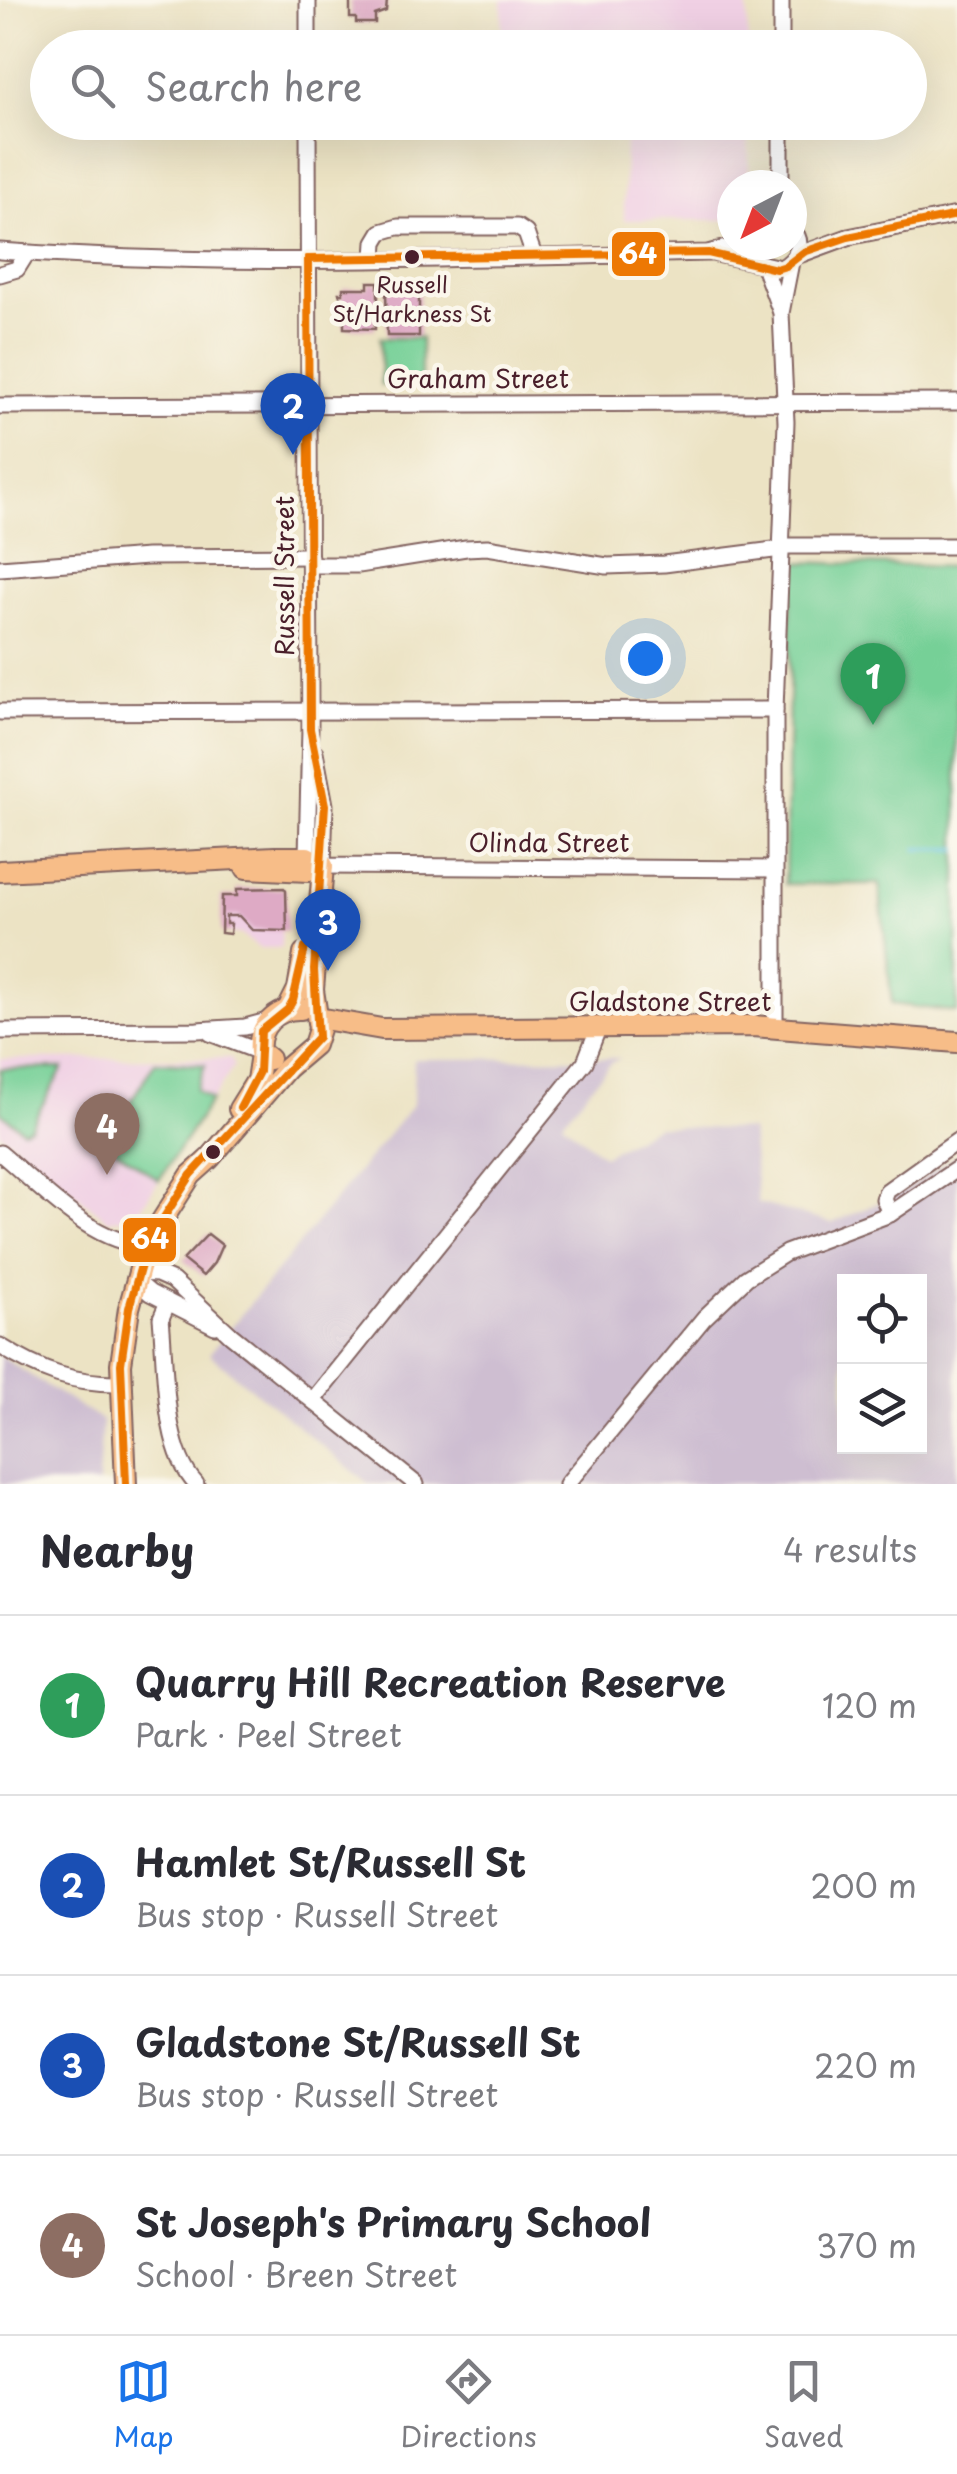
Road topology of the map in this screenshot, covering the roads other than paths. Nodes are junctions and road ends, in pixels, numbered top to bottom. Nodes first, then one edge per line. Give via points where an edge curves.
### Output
1 (308, 0) edge
2 (781, 0) edge
3 (308, 30) edge
4 (781, 30) edge
5 (308, 140) edge
6 (781, 140) edge
7 (781, 170) edge
8 (957, 215) edge
9 (807, 231) edge
10 (848, 236) junction
11 (717, 250) edge
12 (0, 251) edge
13 (708, 252) junction
14 (27, 253) junction
15 (807, 253) edge
16 (534, 256) junction
17 (374, 258) junction
18 (308, 260) junction
19 (762, 260) edge
20 (791, 260) edge
21 (793, 260) edge
22 (763, 264) junction
23 (0, 274) edge
24 (781, 313) junction
25 (957, 402) edge
26 (786, 404) junction
27 (310, 405) junction
28 (0, 406) edge
29 (957, 546) edge
30 (781, 548) junction
31 (310, 560) junction
32 (0, 568) edge
33 (775, 710) junction
34 (310, 711) junction
35 (0, 712) edge
36 (0, 860) edge
37 (142, 864) junction
38 (313, 865) junction
39 (774, 869) junction
40 (0, 871) edge
41 (279, 1014) junction
42 (317, 1017) junction
43 (599, 1026) junction
44 (774, 1026) junction
45 (382, 1028) junction
46 (196, 1030) junction
47 (0, 1031) edge
48 (957, 1042) edge
49 (312, 1048) junction
50 (261, 1053) junction
51 (293, 1062) junction
52 (957, 1141) edge
53 (0, 1153) edge
54 (210, 1158) junction
55 (957, 1169) edge
56 (890, 1214) junction
57 (147, 1244) junction
58 (139, 1278) junction
59 (168, 1302) junction
60 (232, 1335) junction
61 (0, 1346) edge
62 (121, 1383) junction
63 (313, 1400) junction
64 (126, 1484) edge
65 (196, 1484) edge
66 (416, 1484) edge
67 (567, 1484) edge

1 - 3 street
2 - 4 street
5 - 18 street, Russell Street
6 - 7 street
8 - 10 street
9 - 10 street
10 - 15 street
11 - 13 street
12 - 14 street
13 - 16 street
13 - 22 street
14 - 18 street
14 - 23 street via 18,269
16 - 17 street
16 - 17 street via 517,226 398,226 376,238
17 - 18 street
18 - 27 street, Russell Street
19 - 22 street
20 - 22 street via 776,269
21 - 24 street
22 - 24 street
24 - 26 street
25 - 26 street, Graham Street
26 - 27 street, Graham Street
26 - 30 street
27 - 28 street, Graham Street
27 - 31 street, Russell Street
29 - 30 street
30 - 31 street via 607,566 466,548 358,565
30 - 33 street
31 - 32 street via 147,557
31 - 34 street, Russell Street
33 - 34 street
33 - 39 street
34 - 35 street
34 - 38 street, Russell Street
36 - 37 main road, Olinda Street
37 - 38 main road, Olinda Street via 273,871
37 - 40 main road, Olinda Street
38 - 39 street, Olinda Street
38 - 41 main road, Russell Street via 298,989
38 - 42 main road, Russell Street
39 - 44 street
41 - 42 main road via 306,1010
41 - 46 street via 245,1027
41 - 50 main road via 260,1035
42 - 45 main road, Gladstone Street
42 - 49 main road
43 - 44 main road, Gladstone Street
43 - 45 main road, Gladstone Street
43 - 63 street via 584,1062
44 - 48 main road, Gladstone Street
45 - 49 main road, Gladstone Street
46 - 47 street
46 - 50 street
49 - 51 main road
50 - 51 main road via 276,1063
50 - 54 main road via 257,1080
51 - 54 main road
52 - 56 street via 887,1192
53 - 57 street via 103,1236
54 - 57 main road via 191,1175
54 - 58 main road via 203,1181
55 - 56 street
56 - 67 street via 786,1253 728,1293
57 - 58 main road
58 - 59 street
58 - 60 street via 157,1274 173,1281
58 - 62 main road via 124,1330
59 - 60 street
59 - 65 street via 161,1318 172,1427 177,1454
60 - 63 street
61 - 62 street via 63,1378
62 - 64 main road
63 - 66 street

